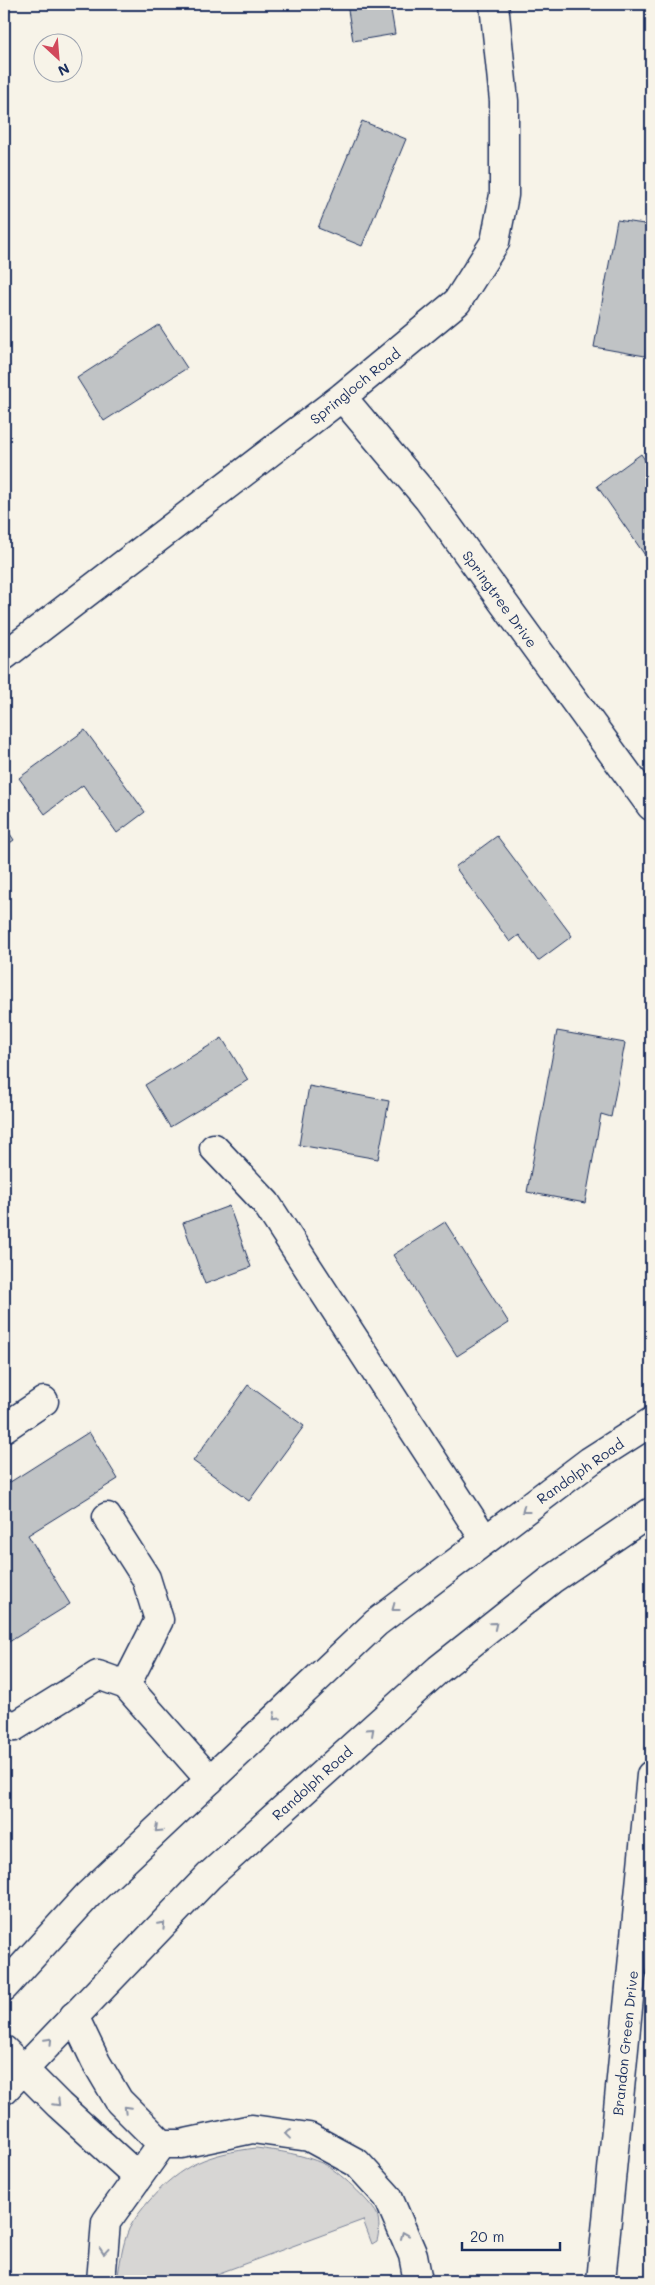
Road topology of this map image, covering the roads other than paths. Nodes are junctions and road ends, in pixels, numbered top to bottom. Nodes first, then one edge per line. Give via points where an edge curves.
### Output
1 (494, 4) edge
2 (342, 397) junction
3 (4, 656) edge
4 (651, 806) edge
5 (214, 1148) dead end
6 (44, 1401) dead end
7 (651, 1422) edge
8 (4, 1428) edge
9 (651, 1512) edge
10 (107, 1517) dead end
11 (485, 1540) junction
12 (126, 1685) junction
13 (4, 1721) edge
14 (651, 1775) edge
15 (210, 1780) junction
16 (4, 1987) edge
17 (74, 2016) junction
18 (4, 2050) edge
19 (24, 2068) junction
20 (4, 2090) edge
21 (162, 2144) junction
22 (137, 2176) junction
23 (101, 2281) edge
24 (418, 2281) edge
25 (601, 2281) edge

1 - 2 street, Springloch Road via 504,101 504,195 495,242 457,302
2 - 3 street, Springloch Road
2 - 4 street, Springtree Drive via 428,499
5 - 11 street via 266,1203
6 - 8 street
7 -> 11 street, Randolph Road via 590,1460
17 -> 9 street, Randolph Road via 209,1876 439,1669 551,1580
10 - 12 street via 146,1578 159,1620
11 -> 15 street, Randolph Road via 376,1622
12 - 13 street via 98,1675 14,1727
12 - 15 street
14 - 25 street, Brandon Green Drive
15 -> 16 street, Randolph Road via 88,1895
19 -> 17 street, Randolph Road
21 -> 17 street via 119,2101
18 - 19 street
19 - 20 street, Randolph Road
19 -> 22 street via 58,2105
21 - 22 street
24 -> 21 street via 413,2255 388,2197 357,2163 309,2137 252,2129 181,2144
22 -> 23 street via 106,2222

